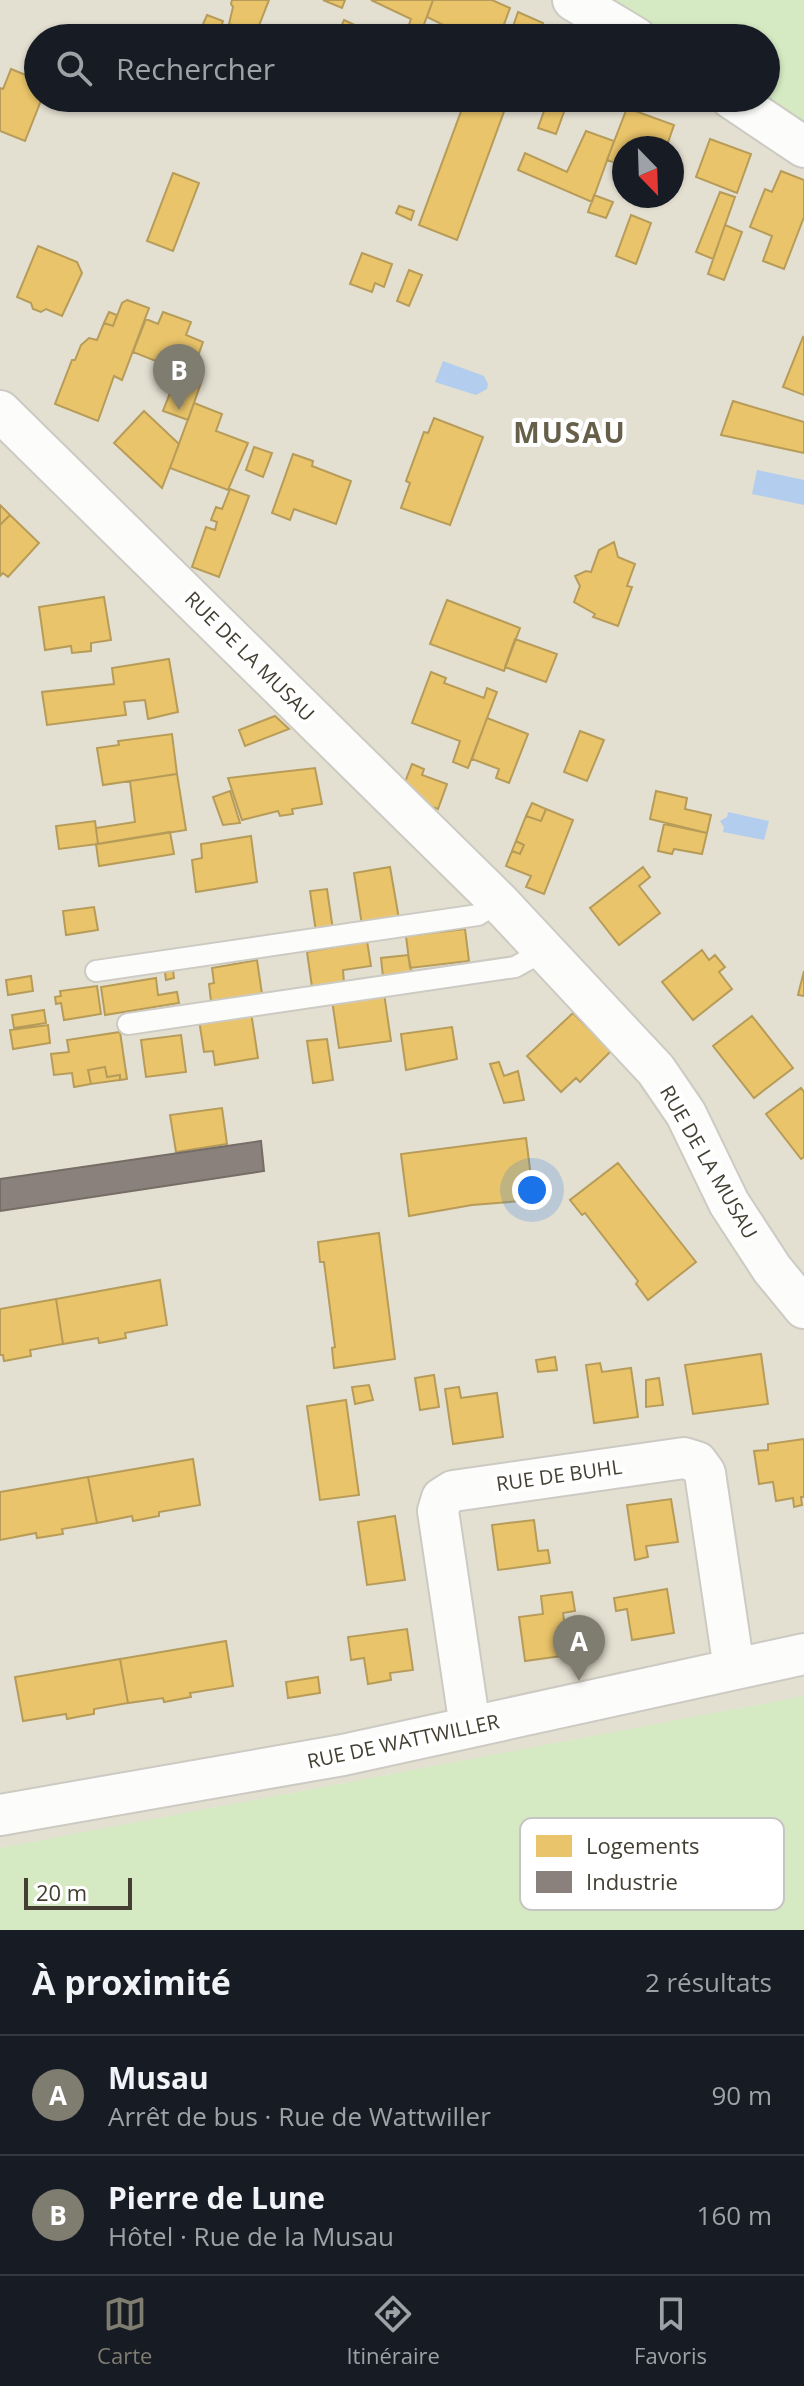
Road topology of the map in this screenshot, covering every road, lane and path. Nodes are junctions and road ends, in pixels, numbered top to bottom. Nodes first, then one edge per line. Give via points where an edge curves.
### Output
1 (573, 0) edge
2 (613, 24) edge
3 (752, 112) edge
4 (804, 147) edge
5 (0, 411) edge
6 (499, 902) junction
7 (544, 951) junction
8 (96, 971) dead end
9 (128, 1024) dead end
10 (804, 1308) edge
11 (804, 1654) edge
12 (734, 1669) junction
13 (470, 1727) junction
14 (0, 1815) edge

1 - 2 street
3 - 4 street
5 - 6 street, RUE DE LA MUSAU
6 - 7 street, RUE DE LA MUSAU
6 - 8 lane via 478,915
7 - 9 lane via 515,967
7 - 10 street, RUE DE LA MUSAU via 656,1070 686,1114 729,1203
11 - 12 street, RUE DE WATTWILLER
12 - 13 street, RUE DE WATTWILLER
12 - 13 street, RUE DE BUHL via 705,1473 697,1462 684,1458 453,1491 442,1498 438,1511
13 - 14 street, RUE DE WATTWILLER via 343,1755

